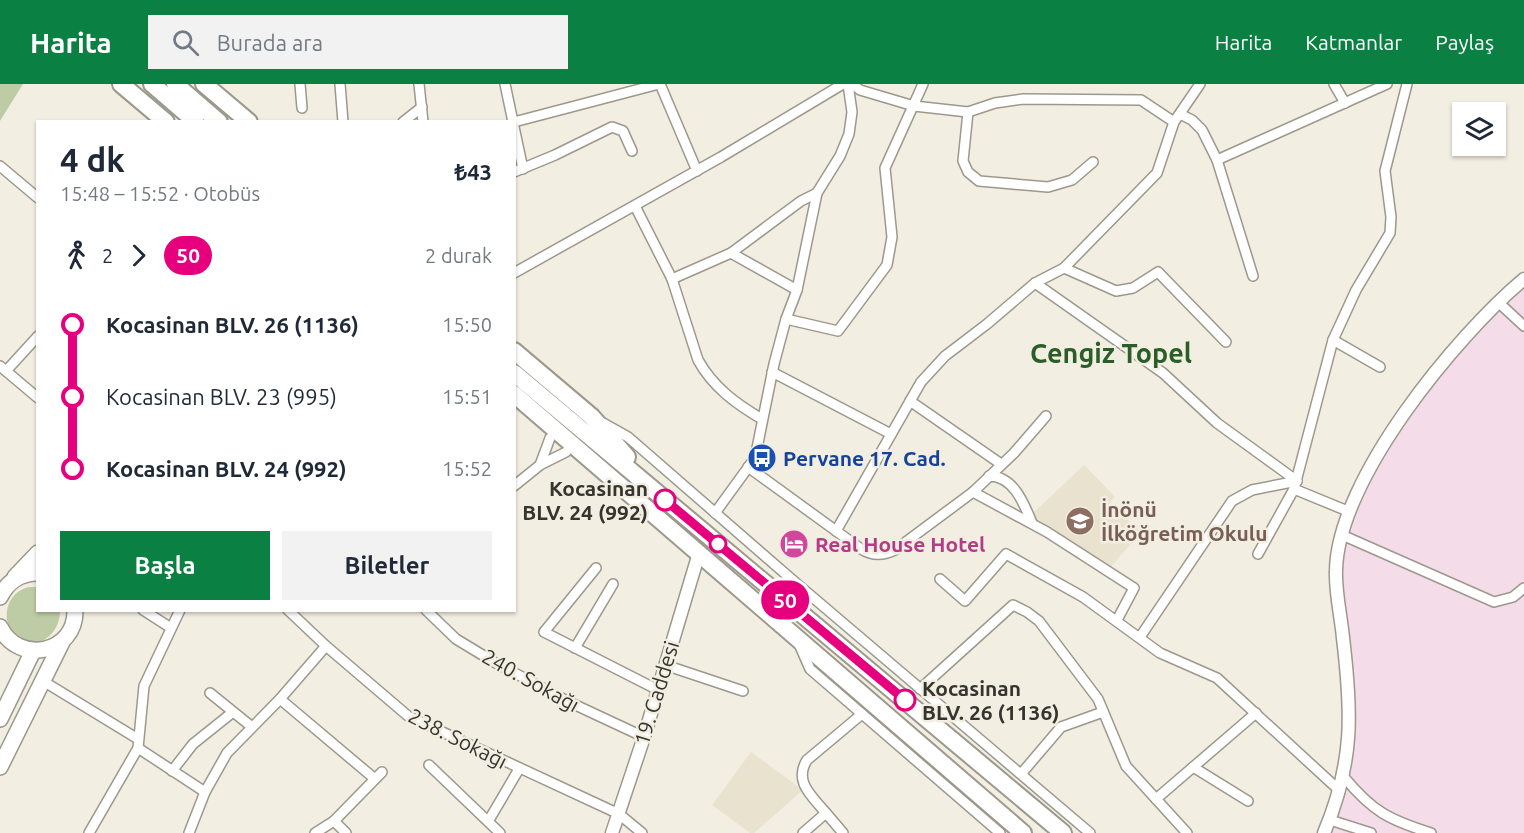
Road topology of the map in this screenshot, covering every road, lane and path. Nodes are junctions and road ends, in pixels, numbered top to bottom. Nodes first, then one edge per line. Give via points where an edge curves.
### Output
1 (122, 84) edge
2 (153, 84) edge
3 (176, 84) edge
4 (204, 84) edge
5 (300, 84) edge
6 (340, 84) edge
7 (419, 84) edge
8 (505, 84) edge
9 (660, 84) edge
10 (843, 84) edge
11 (850, 84) edge
12 (924, 84) edge
13 (1200, 84) edge
14 (1334, 84) edge
15 (1387, 84) edge
16 (1407, 84) edge
17 (1345, 103) junction
18 (914, 106) junction
19 (302, 108) dead end
20 (422, 108) junction
21 (968, 112) junction
22 (1180, 114) junction
23 (164, 120) edge
24 (194, 120) edge
25 (217, 120) edge
26 (247, 120) edge
27 (343, 120) edge
28 (406, 120) edge
29 (423, 120) edge
30 (514, 120) edge
31 (516, 121) edge
32 (1174, 122) junction
33 (516, 145) edge
34 (632, 152) dead end
35 (1217, 160) junction
36 (1093, 162) dead end
37 (0, 166) edge
38 (519, 170) edge
39 (697, 171) junction
40 (817, 193) junction
41 (36, 196) edge
42 (635, 206) junction
43 (731, 253) junction
44 (1064, 268) junction
45 (516, 272) edge
46 (1253, 276) dead end
47 (672, 279) junction
48 (1524, 279) edge
49 (1035, 283) junction
50 (796, 290) junction
51 (1498, 302) junction
52 (786, 319) junction
53 (1524, 326) edge
54 (36, 338) edge
55 (1332, 340) junction
56 (1226, 342) dead end
57 (516, 353) edge
58 (1380, 367) dead end
59 (3, 368) edge
60 (772, 372) junction
61 (516, 375) edge
62 (36, 396) edge
63 (516, 396) edge
64 (910, 401) junction
65 (516, 411) edge
66 (1046, 416) dead end
67 (592, 417) junction
68 (762, 419) junction
69 (891, 434) junction
70 (550, 438) junction
71 (566, 452) junction
72 (1002, 464) junction
73 (540, 465) junction
74 (748, 467) junction
75 (989, 476) junction
76 (516, 484) edge
77 (1295, 485) junction
78 (972, 492) junction
79 (663, 499) junction
80 (650, 511) junction
81 (1350, 512) junction
82 (715, 513) junction
83 (1032, 524) junction
84 (836, 531) junction
85 (1342, 535) junction
86 (699, 553) junction
87 (1258, 554) dead end
88 (36, 555) edge
89 (596, 568) dead end
90 (36, 573) edge
91 (940, 579) dead end
92 (11, 582) junction
93 (613, 584) dead end
94 (1524, 588) edge
95 (0, 597) edge
96 (74, 612) edge
97 (80, 612) edge
98 (145, 612) edge
99 (179, 612) edge
100 (290, 612) edge
101 (428, 612) edge
102 (1117, 620) junction
103 (0, 627) edge
104 (171, 628) junction
105 (66, 636) junction
106 (795, 636) junction
107 (1140, 638) junction
108 (5, 641) edge
109 (326, 646) junction
110 (575, 648) junction
111 (33, 651) junction
112 (665, 665) junction
113 (43, 681) junction
114 (920, 689) junction
115 (658, 690) junction
116 (743, 692) dead end
117 (210, 693) dead end
118 (280, 699) junction
119 (233, 712) junction
120 (1104, 712) junction
121 (1256, 713) junction
122 (862, 714) junction
123 (0, 719) edge
124 (252, 727) junction
125 (644, 737) junction
126 (138, 744) junction
127 (429, 765) dead end
128 (0, 767) edge
129 (1193, 767) junction
130 (519, 769) junction
131 (172, 771) junction
132 (1021, 774) junction
133 (1344, 777) junction
134 (1340, 790) junction
135 (205, 792) junction
136 (1156, 799) junction
137 (1248, 801) dead end
138 (826, 813) junction
139 (619, 814) junction
140 (489, 820) junction
141 (1330, 820) junction
142 (334, 821) junction
143 (988, 829) edge
144 (89, 833) edge
145 (189, 833) edge
146 (315, 833) edge
147 (346, 833) edge
148 (500, 833) edge
149 (612, 833) edge
150 (642, 833) edge
151 (803, 833) edge
152 (843, 833) edge
153 (1000, 833) edge
154 (1023, 833) edge
155 (1063, 833) edge
156 (1090, 833) edge
157 (1187, 833) edge
158 (1324, 833) edge
159 (1371, 833) edge
160 (1431, 833) edge

1 - 23 highway
2 - 24 highway
3 - 25 highway
4 - 26 highway
5 - 19 street
6 - 27 street
7 - 20 street
8 - 30 street
9 - 31 street
9 - 39 street
10 - 39 street
11 - 18 street
11 - 40 street via 849,134
12 - 18 street
13 - 22 street
14 - 17 street
15 - 17 street
16 - 55 street via 1385,171 1390,233
17 - 35 street
18 - 21 street
18 - 52 street via 885,168 892,237 887,265 838,331
20 - 28 street
20 - 29 street
21 - 32 street via 1023,99 1141,100
21 - 36 street via 963,161 979,181 1048,188 1072,180
22 - 32 street
22 - 35 street via 1202,130
32 - 44 street via 1156,173
33 - 38 street
34 - 38 street via 623,131 612,127
35 - 46 street
37 - 41 street
39 - 42 street
40 - 43 street
40 - 50 street
42 - 45 street
42 - 47 street
43 - 47 street
43 - 50 street
44 - 49 street
44 - 56 street via 1116,291 1133,288 1158,272
47 - 68 street via 703,369 714,384
48 - 51 street
49 - 64 street via 945,356
49 - 77 street via 1163,373 1217,423
50 - 52 street
51 - 53 street
51 - 81 street via 1451,351 1396,426 1366,475
52 - 60 street
54 - 59 street
55 - 58 street
55 - 77 street
57 - 67 highway
59 - 62 street
60 - 68 street
60 - 69 street
61 - 79 highway
63 - 80 highway
64 - 69 street
64 - 72 street
65 - 70 highway
66 - 72 street
67 - 79 highway
67 - 82 street via 628,437
68 - 74 street via 755,458
69 - 84 street
70 - 71 highway
70 - 73 street
71 - 73 street
71 - 80 highway via 595,477
72 - 75 street
73 - 76 street
74 - 82 street
74 - 84 street
75 - 78 street
75 - 83 street via 1010,484
77 - 81 street
77 - 87 street
77 - 107 street via 1260,487 1232,501
78 - 83 street
78 - 84 street via 895,550 884,554 866,552
79 - 155 highway
80 - 86 highway
81 - 85 street
82 - 114 street
83 - 102 street via 1134,588
85 - 94 street via 1494,602 1513,597
85 - 133 street via 1335,570 1350,703
86 - 106 highway
86 - 112 street, 19. Caddesi
88 - 92 main road
89 - 110 street via 544,632
90 - 92 main road via 24,574
91 - 102 street via 965,601 1006,554
92 - 95 main road
93 - 110 street
96 - 105 main road
97 - 105 main road
98 - 104 street
99 - 104 street
100 - 109 street, 238. Sokağı
101 - 125 street, 240. Sokağı via 456,639 495,662
102 - 107 street
103 - 108 main road
104 - 126 street via 144,686
105 - 111 main road via 48,649
105 - 113 main road
106 - 122 street via 810,669
106 - 154 highway
107 - 121 street via 1160,653 1217,678
108 - 111 main road
109 - 118 street
109 - 130 street, 238. Sokağı via 408,716
110 - 115 street
111 - 123 main road
112 - 115 street, 19. Caddesi
112 - 116 street
113 - 126 street
113 - 128 main road
114 - 120 street via 1012,605 1039,621
114 - 132 street
115 - 125 street, 19. Caddesi
117 - 119 street
118 - 124 street
118 - 142 street via 378,776
119 - 124 street
119 - 131 street via 193,744
120 - 132 street via 1060,727
120 - 136 street via 1126,766
121 - 129 street
121 - 134 street
122 - 138 street via 807,760 803,768 805,788
122 - 143 street
124 - 135 street via 227,753
125 - 139 street, 19. Caddesi
126 - 131 street
126 - 144 street
127 - 140 street
129 - 136 street
129 - 137 street
130 - 139 street, 238. Sokağı
130 - 140 street
131 - 135 street
132 - 156 street
133 - 134 street
133 - 160 street via 1380,813
134 - 141 street
135 - 145 street
136 - 157 street
138 - 151 street
138 - 152 street
139 - 149 street, 19. Caddesi
139 - 150 street, 238. Sokağı
140 - 148 street
141 - 158 street
141 - 159 street
142 - 146 street
142 - 147 street
143 - 153 street

